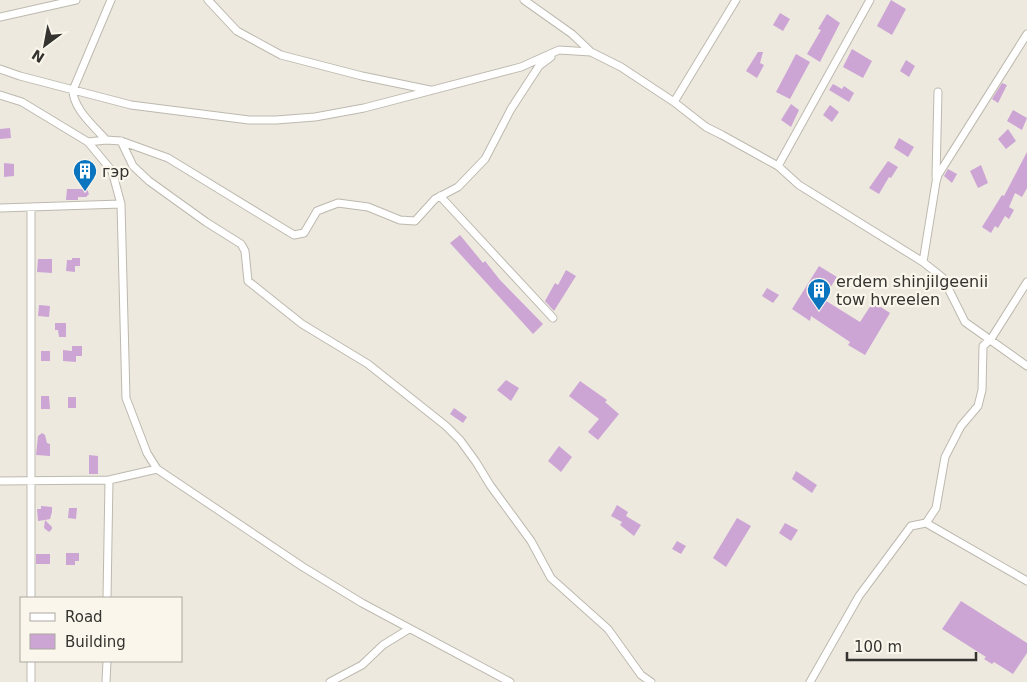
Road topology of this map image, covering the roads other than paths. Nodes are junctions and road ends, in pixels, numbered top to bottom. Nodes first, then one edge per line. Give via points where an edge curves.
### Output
1 (76, 0) edge
2 (111, 0) edge
3 (208, 0) edge
4 (524, 0) edge
5 (736, 0) edge
6 (870, 0) edge
7 (0, 17) edge
8 (1027, 34) edge
9 (559, 50) junction
10 (591, 52) junction
11 (0, 69) edge
12 (73, 90) junction
13 (432, 91) junction
14 (938, 92) dead end
15 (0, 95) edge
16 (674, 102) junction
17 (106, 140) junction
18 (121, 141) junction
19 (88, 142) junction
20 (778, 166) junction
21 (936, 182) junction
22 (440, 196) junction
23 (121, 204) junction
24 (0, 208) edge
25 (31, 208) junction
26 (923, 262) junction
27 (1027, 282) edge
28 (553, 318) dead end
29 (990, 339) junction
30 (1027, 366) edge
31 (157, 469) junction
32 (109, 480) junction
33 (0, 481) edge
34 (32, 481) junction
35 (926, 523) junction
36 (1027, 581) edge
37 (31, 597) edge
38 (107, 597) edge
39 (409, 629) junction
40 (31, 662) edge
41 (107, 662) edge
42 (31, 682) edge
43 (106, 682) edge
44 (330, 682) edge
45 (510, 682) edge
46 (651, 682) edge
47 (810, 682) edge

1 - 7 street
2 - 12 street
3 - 13 street via 237,31 281,55
4 - 10 street via 572,34
5 - 16 street
6 - 20 street
8 - 21 street
9 - 10 street
9 - 13 street via 521,67
9 - 22 street via 539,66 511,109 486,159 458,187
10 - 16 street via 621,67
11 - 12 street
12 - 13 street via 131,105 249,120 315,117
12 - 17 street via 78,108
14 - 21 street
15 - 19 street via 22,102
16 - 20 street via 706,127
17 - 18 street
17 - 19 street
18 - 22 street via 168,158 294,235 304,233 317,212 338,204 368,208 400,220 415,221
18 - 46 street via 133,166 149,181 241,244 248,281 302,324 368,364 453,433 531,541 551,578 608,629 641,674
19 - 23 street via 112,171
20 - 26 street via 799,185
21 - 26 street
22 - 28 street
23 - 25 street
23 - 31 street via 126,398 147,453
24 - 25 street
25 - 34 street
26 - 29 street via 942,278 965,322
27 - 29 street
29 - 30 street
29 - 35 street via 983,346 982,390 978,406 961,426 946,457 936,508
31 - 32 street
31 - 39 street via 303,567
32 - 34 street
32 - 38 street
33 - 34 street
34 - 37 street
35 - 36 street
35 - 47 street via 911,526 859,596
39 - 44 street via 383,645 362,665
39 - 45 street
40 - 42 street
41 - 43 street

